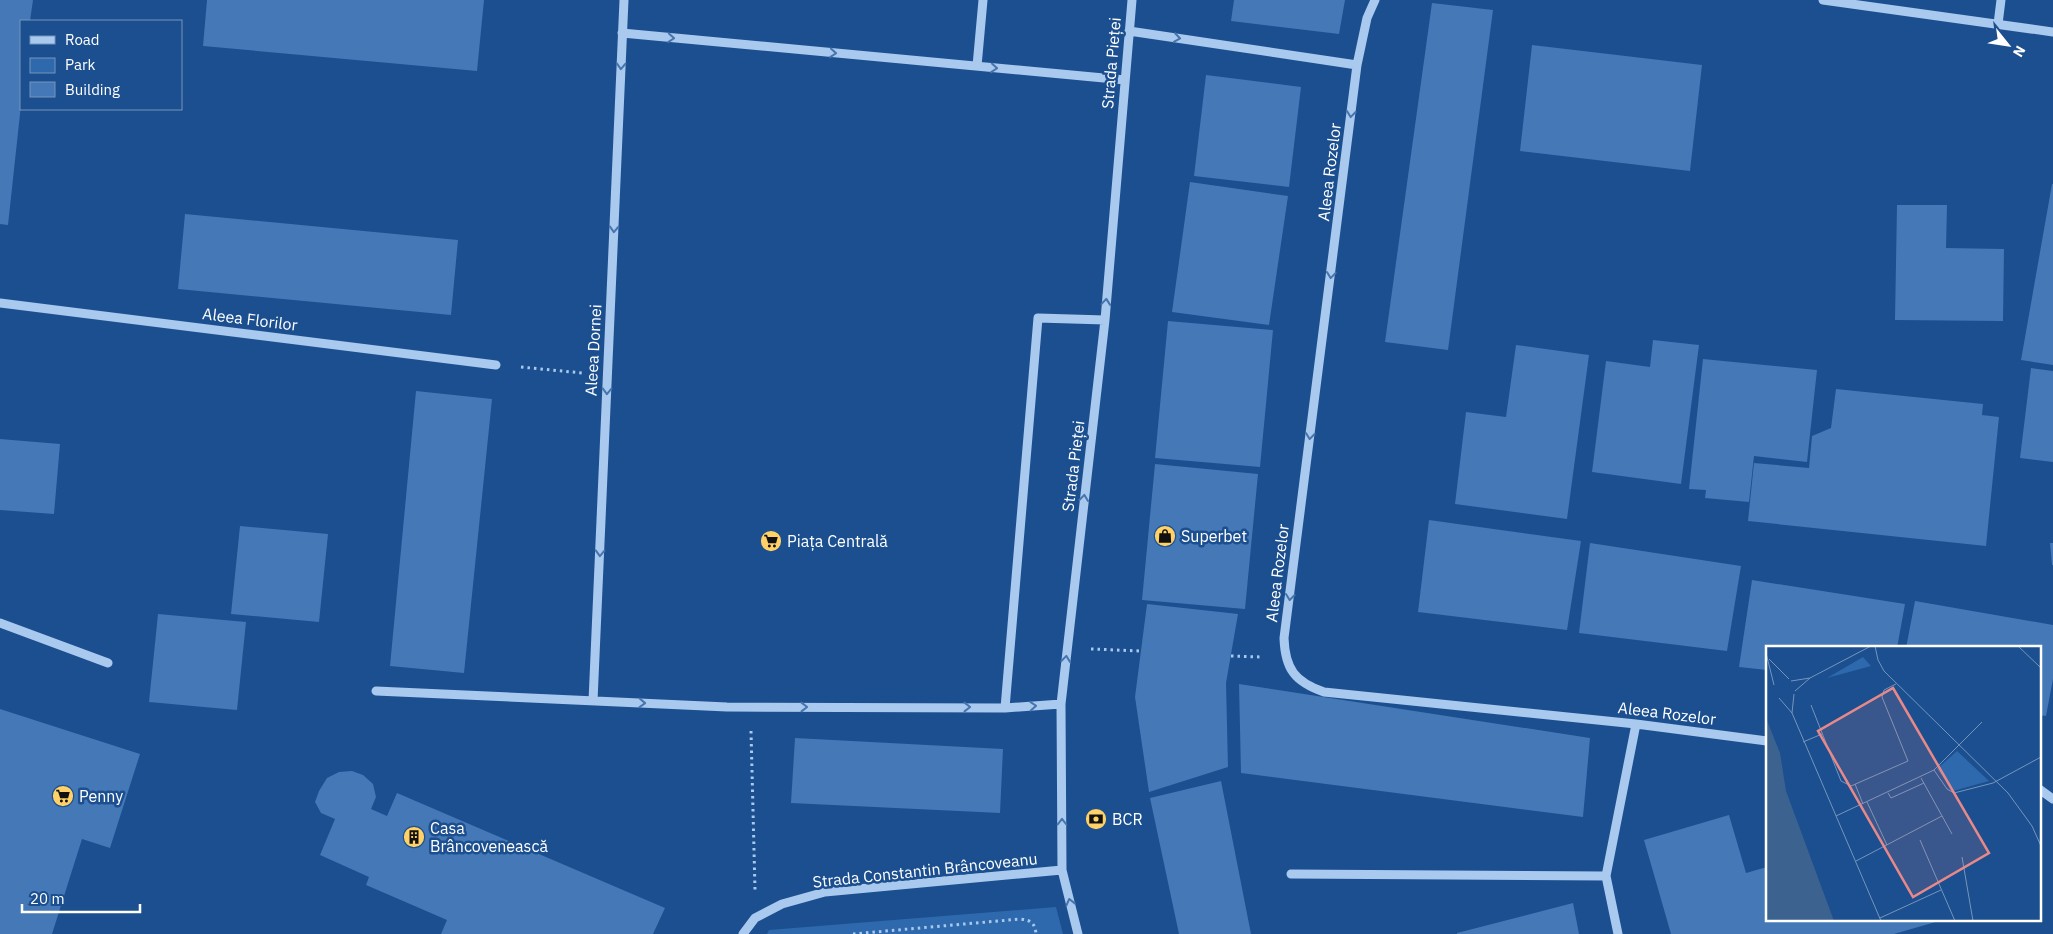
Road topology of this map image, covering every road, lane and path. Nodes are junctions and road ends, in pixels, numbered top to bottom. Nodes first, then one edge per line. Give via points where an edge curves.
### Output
1 (624, 0) edge
2 (983, 0) edge
3 (1132, 0) edge
4 (1375, 0) edge
5 (1823, 0) edge
6 (2001, 0) edge
7 (1998, 24) junction
8 (1129, 31) junction
9 (2053, 32) edge
10 (622, 33) junction
11 (1357, 65) junction
12 (977, 66) junction
13 (1125, 80) junction
14 (0, 303) edge
15 (1105, 320) junction
16 (496, 365) joint
17 (607, 376) junction
18 (0, 623) edge
19 (1067, 648) junction
20 (1141, 650) dead end
21 (108, 663) dead end
22 (376, 690) dead end
23 (593, 701) junction
24 (1061, 704) junction
25 (751, 707) junction
26 (1005, 708) junction
27 (1636, 724) junction
28 (1766, 741) edge
29 (2040, 790) edge
30 (2053, 799) edge
31 (1062, 870) junction
32 (1291, 874) dead end
33 (1606, 876) junction
34 (755, 918) junction
35 (743, 934) edge
36 (852, 934) edge
37 (1036, 934) edge
38 (1078, 934) edge
39 (1618, 934) edge

1 - 10 street, Aleea Dornei
2 - 12 street
3 - 8 street, Strada Pieței
4 - 11 street, Aleea Rozelor via 1367,18
5 - 7 street
6 - 7 street
7 - 9 street
8 -> 11 street
8 - 13 street, Strada Pieței
10 -> 12 street
10 -> 17 street, Aleea Dornei
11 -> 27 street, Aleea Rozelor via 1284,638 1285,657 1295,675 1308,686 1324,692
12 -> 13 street
15 -> 13 street, Strada Pieței
14 - 16 street, Aleea Florilor
19 -> 15 street, Strada Pieței
15 - 26 street via 1038,318
16 - 17 path
17 -> 23 street, Aleea Dornei
18 - 21 street
19 - 20 path
24 -> 19 street, Strada Pieței
22 - 23 street
23 -> 25 street
26 -> 24 street
31 -> 24 street, Strada Pieței
25 -> 26 street
25 - 34 path
27 - 28 street, Aleea Rozelor
27 - 33 street
29 - 30 street
31 - 34 street, Strada Constantin Brâncoveanu via 825,892 782,904
38 -> 31 street, Strada Pieței
32 - 33 street
33 - 39 street
34 - 35 street, Strada Constantin Brâncoveanu
36 - 37 path via 1020,919 1033,924

